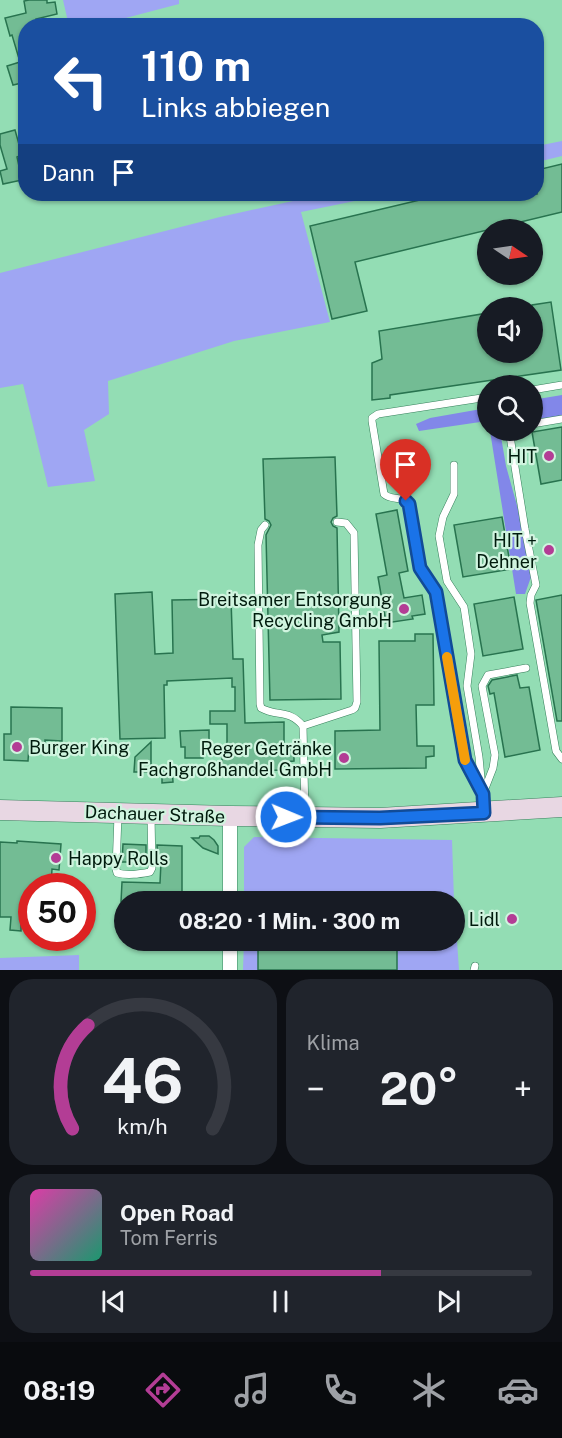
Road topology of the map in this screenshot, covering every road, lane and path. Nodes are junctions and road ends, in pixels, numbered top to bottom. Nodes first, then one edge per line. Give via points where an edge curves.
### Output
1 (562, 385) edge
2 (543, 388) edge
3 (477, 399) edge
4 (562, 419) edge
5 (543, 422) edge
6 (511, 441) edge
7 (454, 465) dead end
8 (337, 522) dead end
9 (265, 525) dead end
10 (526, 668) dead end
11 (303, 726) junction
12 (562, 759) edge
13 (483, 803) junction
14 (562, 807) edge
15 (0, 810) edge
16 (118, 813) junction
17 (150, 814) junction
18 (230, 816) junction
19 (305, 817) junction
20 (230, 891) edge
21 (230, 951) edge
22 (230, 970) edge

1 - 2 lane
3 - 13 lane via 378,414 372,421 384,494 409,504 420,568 436,592 465,760
4 - 5 lane
6 - 12 lane via 536,585 530,603 556,751
7 - 13 lane via 454,494 439,536 447,581 464,607 471,654 467,686
8 - 11 lane via 346,523 354,533 357,702 352,710
9 - 11 lane via 258,545 260,704 267,711 288,714
10 - 13 lane via 488,675 482,686 495,755
11 - 19 lane
13 - 14 main road, Dachauer Straße
13 - 19 main road, Dachauer Straße via 380,818
15 - 16 main road, Dachauer Straße
16 - 17 main road, Dachauer Straße
16 - 17 lane via 116,869 121,874 150,872 152,868
17 - 18 main road, Dachauer Straße
18 - 19 main road, Dachauer Straße
18 - 20 street
21 - 22 street

